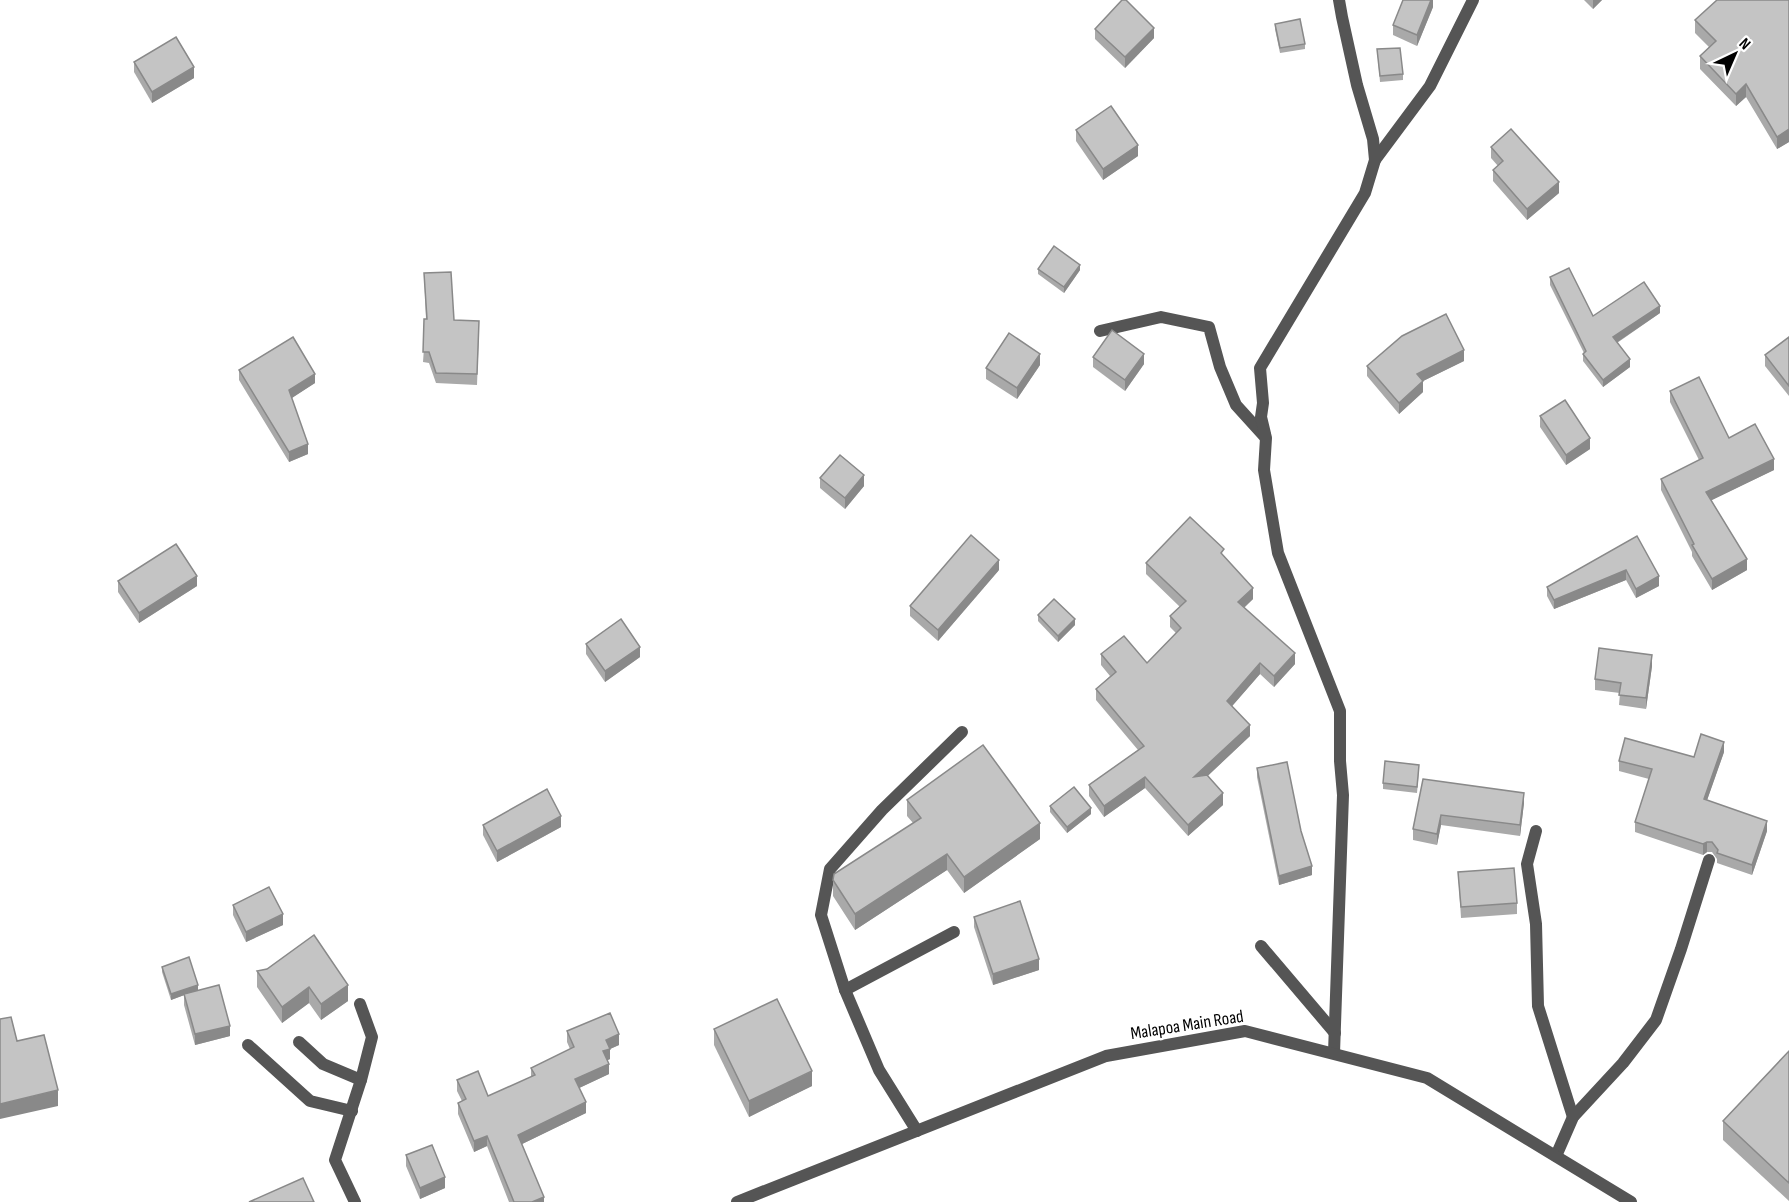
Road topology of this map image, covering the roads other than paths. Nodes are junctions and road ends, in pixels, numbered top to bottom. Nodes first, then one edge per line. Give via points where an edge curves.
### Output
1 (1340, 0) edge
2 (1473, 0) edge
3 (1375, 160) junction
4 (1100, 332) dead end
5 (1266, 438) junction
6 (962, 732) dead end
7 (1536, 831) dead end
8 (1709, 860) dead end
9 (954, 932) dead end
10 (1261, 946) dead end
11 (846, 990) junction
12 (360, 1004) dead end
13 (1335, 1033) junction
14 (299, 1042) dead end
15 (248, 1045) dead end
16 (1334, 1053) junction
17 (362, 1080) junction
18 (352, 1111) junction
19 (1574, 1117) junction
20 (917, 1131) junction
21 (1556, 1156) junction
22 (355, 1202) edge
23 (737, 1202) edge
24 (1631, 1202) edge

1 - 3 street
2 - 3 street via 1430,86
3 - 5 street via 1365,193 1260,368 1261,417
4 - 5 street via 1161,317 1209,327 1236,405
5 - 13 street via 1264,470 1278,553 1340,711 1343,795
6 - 11 street via 882,810 830,868 821,915
7 - 19 street via 1527,864 1536,924 1538,1006
8 - 19 street via 1656,1020
9 - 11 street
10 - 13 street
11 - 20 street via 879,1070
12 - 17 street via 372,1037
13 - 16 street
14 - 17 street via 323,1064
15 - 18 street via 310,1101
16 - 20 street, Malapoa Main Road via 1245,1031 1106,1056
16 - 21 street, Malapoa Main Road via 1427,1078
17 - 18 street
18 - 22 street via 335,1160
19 - 21 street
20 - 23 street, Malapoa Main Road
21 - 24 street, Malapoa Main Road

